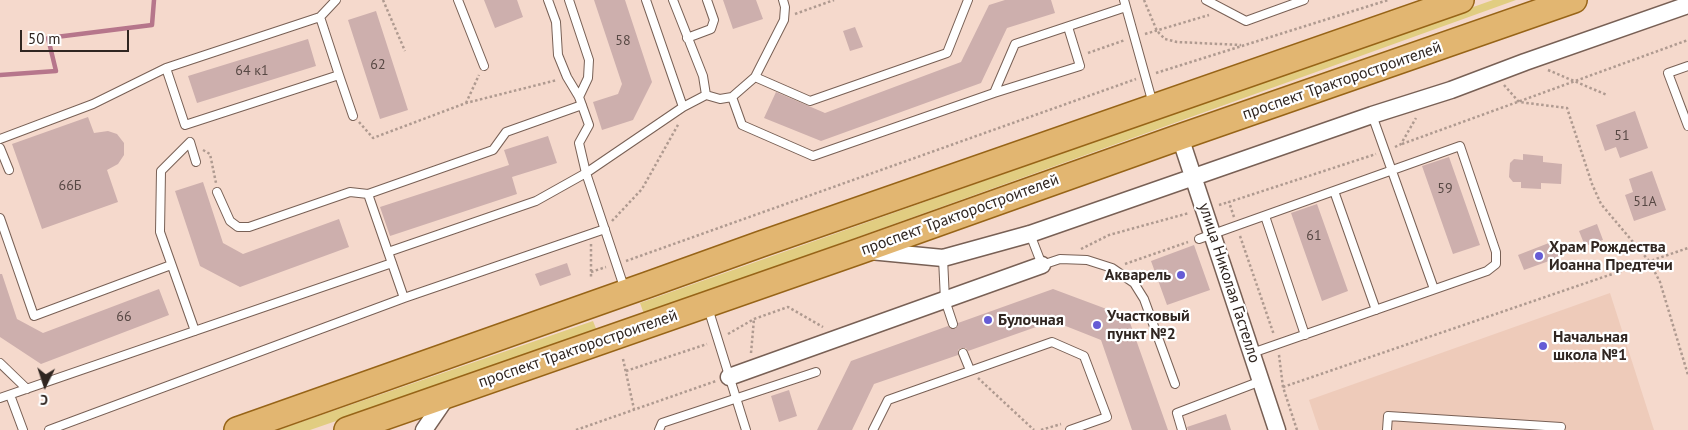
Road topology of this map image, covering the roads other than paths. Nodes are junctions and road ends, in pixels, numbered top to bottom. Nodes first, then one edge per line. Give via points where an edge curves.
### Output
1 (336, 0) edge
2 (458, 0) edge
3 (548, 0) edge
4 (569, 0) edge
5 (646, 0) edge
6 (673, 0) edge
7 (707, 0) edge
8 (783, 0) edge
9 (968, 0) edge
10 (1206, 0) edge
11 (1304, 0) edge
12 (1461, 0) edge
13 (1574, 0) edge
14 (1125, 4) edge
15 (1688, 5) edge
16 (320, 17) junction
17 (1068, 27) junction
18 (687, 38) junction
19 (484, 66) road end
20 (1688, 66) edge
21 (166, 68) junction
22 (340, 75) junction
23 (755, 77) junction
24 (994, 93) junction
25 (706, 96) junction
26 (732, 97) junction
27 (581, 101) junction
28 (683, 107) junction
29 (1154, 107) junction
30 (1372, 115) junction
31 (353, 116) road end
32 (1688, 126) edge
33 (1180, 137) junction
34 (0, 139) edge
35 (0, 148) edge
36 (196, 162) dead end
37 (8, 170) dead end
38 (1392, 170) junction
39 (586, 173) junction
40 (1193, 176) junction
41 (1334, 191) junction
42 (217, 192) road end
43 (368, 194) junction
44 (1265, 216) junction
45 (0, 218) edge
46 (605, 229) junction
47 (1030, 234) junction
48 (1206, 236) junction
49 (860, 251) junction
50 (388, 252) junction
51 (943, 258) junction
52 (392, 263) junction
53 (171, 265) junction
54 (1042, 265) junction
55 (1434, 289) junction
56 (626, 292) junction
57 (404, 298) junction
58 (945, 300) junction
59 (706, 304) junction
60 (1376, 310) junction
61 (953, 324) dead end
62 (639, 328) junction
63 (195, 331) junction
64 (1305, 335) junction
65 (963, 352) dead end
66 (1252, 353) junction
67 (0, 363) edge
68 (970, 370) junction
69 (816, 372) dead end
70 (729, 376) junction
71 (1261, 381) junction
72 (1175, 384) dead end
73 (26, 389) junction
74 (10, 394) junction
75 (449, 394) junction
76 (736, 397) junction
77 (0, 398) edge
78 (23, 430) edge
79 (49, 430) edge
80 (237, 430) edge
81 (346, 430) edge
82 (424, 430) edge
83 (659, 430) edge
84 (746, 430) edge
85 (873, 430) edge
86 (1071, 430) edge
87 (1182, 430) edge
88 (1277, 430) edge
89 (1387, 430) edge
90 (1560, 430) edge

1 - 16 lane
2 - 19 lane
3 - 27 lane via 556,22 558,55 566,78
4 - 27 lane via 589,60
5 - 28 lane
6 - 18 lane
7 - 18 lane via 714,20 711,29
8 - 23 lane via 784,20
9 - 23 lane via 947,53 810,101
10 - 11 lane via 1246,21
12 - 29 main road
13 - 33 main road, проспект Тракторостроителей
14 - 17 lane
14 - 29 lane
15 - 30 street
16 - 21 lane
16 - 22 lane
17 - 24 lane via 1015,44
17 - 24 lane via 1080,66
18 - 25 lane via 703,76
20 - 32 lane via 1668,74
21 - 22 lane via 185,126
21 - 34 lane via 93,104
22 - 31 lane
23 - 26 lane
24 - 26 lane via 813,156 742,125
25 - 26 lane
25 - 28 lane
27 - 39 lane via 589,125 579,143
27 - 43 lane via 506,132 493,150
28 - 39 lane
29 - 56 main road
30 - 38 lane
30 - 40 street
33 - 40 street, улица Николая Гастелло
33 - 49 main road, проспект Тракторостроителей
35 - 37 lane
36 - 53 lane via 190,142 162,172 160,232
38 - 41 lane
38 - 55 lane
38 - 55 lane via 1460,146 1496,252 1496,264 1487,272
39 - 46 lane
39 - 50 lane via 536,201
40 - 47 street
40 - 48 street, улица Николая Гастелло
41 - 44 lane
41 - 60 lane
42 - 43 lane via 230,221 238,227 249,227 350,192
43 - 50 lane
44 - 48 lane
44 - 64 lane
45 - 53 lane via 34,316
46 - 56 lane
46 - 57 lane
47 - 51 street
47 - 54 lane
48 - 66 street, улица Николая Гастелло
49 - 51 street
49 - 59 main road, проспект Тракторостроителей
50 - 52 lane
51 - 58 lane
52 - 57 lane
52 - 63 lane
53 - 63 lane
54 - 58 street
54 - 72 lane via 1060,259 1087,260 1112,268 1134,284 1144,299
55 - 60 lane
56 - 62 main road
56 - 80 main road
57 - 79 lane
58 - 61 lane
58 - 70 street
59 - 62 main road, проспект Тракторостроителей
59 - 70 lane
60 - 64 lane
62 - 75 main road, проспект Тракторостроителей
63 - 73 lane
64 - 66 lane
65 - 68 lane
66 - 71 street, улица Николая Гастелло
67 - 73 lane
68 - 85 lane via 888,400
68 - 86 lane via 1052,342 1084,356 1107,417
69 - 76 lane
70 - 76 lane
71 - 87 lane via 1177,413
71 - 88 street, улица Николая Гастелло
73 - 74 lane
74 - 77 lane
74 - 78 lane
75 - 81 main road, проспект Тракторостроителей
75 - 82 street
76 - 83 lane via 662,423
76 - 84 lane
89 - 90 lane via 1388,416 1561,427

